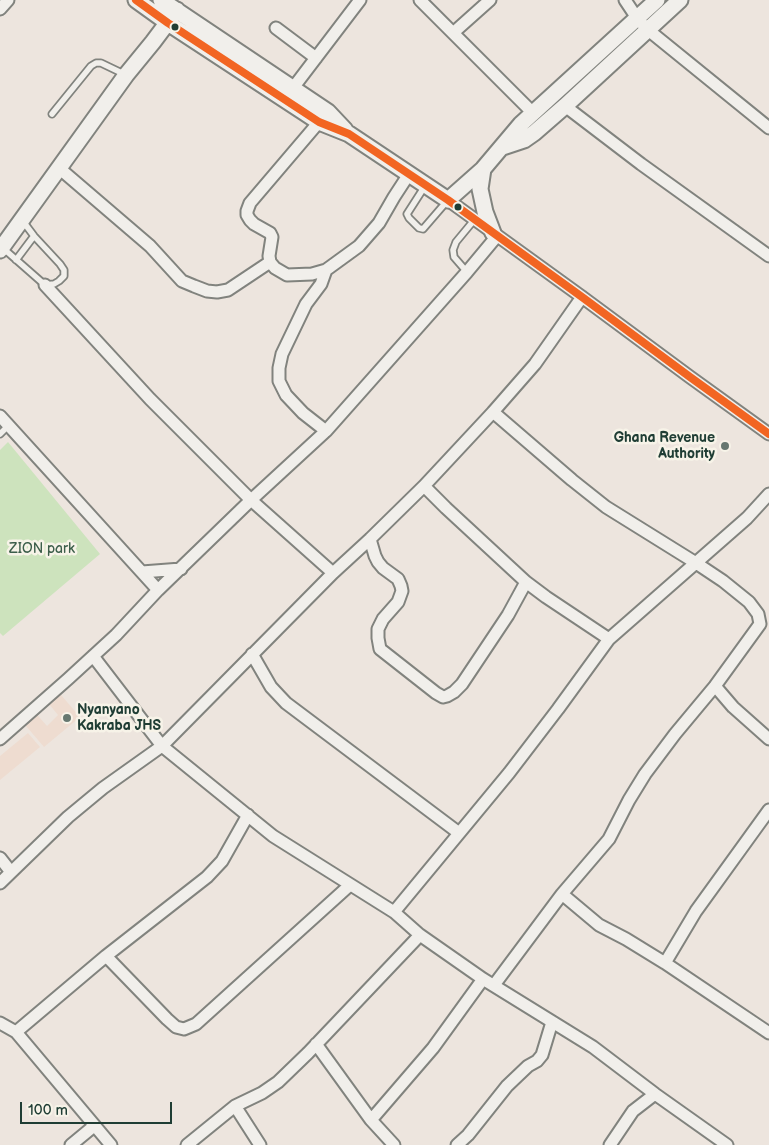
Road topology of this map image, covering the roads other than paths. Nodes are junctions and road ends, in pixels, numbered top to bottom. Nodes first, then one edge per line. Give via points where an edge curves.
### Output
1 (8, 0) edge
2 (136, 0) edge
3 (162, 0) edge
4 (360, 0) edge
5 (420, 0) edge
6 (490, 0) edge
7 (625, 0) edge
8 (657, 0) edge
9 (680, 0) edge
10 (0, 9) edge
11 (176, 10) junction
12 (637, 18) junction
13 (168, 23) junction
14 (276, 28) dead end
15 (647, 30) junction
16 (454, 33) junction
17 (316, 58) junction
18 (126, 75) junction
19 (293, 88) junction
20 (565, 106) junction
21 (533, 113) junction
22 (52, 114) dead end
23 (319, 122) junction
24 (769, 128) edge
25 (349, 134) junction
26 (502, 148) junction
27 (59, 168) junction
28 (483, 169) junction
29 (409, 174) junction
30 (426, 185) junction
31 (448, 200) junction
32 (475, 219) junction
33 (22, 220) junction
34 (495, 234) junction
35 (34, 236) junction
36 (1, 248) edge
37 (769, 256) edge
38 (16, 260) junction
39 (270, 262) junction
40 (326, 270) junction
41 (467, 272) junction
42 (45, 285) junction
43 (582, 297) junction
44 (493, 412) junction
45 (0, 416) edge
46 (4, 430) edge
47 (326, 431) junction
48 (769, 434) edge
49 (424, 486) junction
50 (769, 494) edge
51 (251, 500) junction
52 (370, 539) junction
53 (696, 563) junction
54 (181, 569) junction
55 (142, 572) junction
56 (333, 573) junction
57 (526, 582) junction
58 (158, 590) junction
59 (764, 626) edge
60 (609, 639) junction
61 (252, 654) junction
62 (93, 656) junction
63 (715, 686) junction
64 (0, 739) edge
65 (769, 739) edge
66 (162, 746) junction
67 (769, 810) edge
68 (248, 815) junction
69 (459, 833) junction
70 (0, 858) edge
71 (11, 872) junction
72 (0, 882) edge
73 (350, 885) junction
74 (562, 894) junction
75 (394, 912) junction
76 (420, 935) junction
77 (106, 956) junction
78 (665, 963) junction
79 (483, 979) junction
80 (494, 985) junction
81 (552, 1022) junction
82 (0, 1024) edge
83 (16, 1032) junction
84 (769, 1032) edge
85 (316, 1044) junction
86 (656, 1094) junction
87 (235, 1106) junction
88 (371, 1120) junction
89 (94, 1126) junction
90 (72, 1145) edge
91 (111, 1145) edge
92 (187, 1145) edge
93 (260, 1145) edge
94 (394, 1145) edge
95 (457, 1145) edge
96 (610, 1145) edge
97 (727, 1145) edge

1 - 10 street
2 - 13 street
3 - 11 street
4 - 17 street
5 - 16 street
6 - 16 street
7 - 12 street
8 - 12 street
9 - 15 street
11 - 13 street
11 - 19 street
12 - 15 street
12 - 21 street
13 - 18 street
13 - 23 street
14 - 17 street
15 - 20 street
15 - 24 street
16 - 21 street
17 - 19 street
18 - 22 lane via 101,63 91,66
18 - 27 street
19 - 25 street via 328,112
20 - 26 street via 524,140
20 - 37 street
21 - 26 street
23 - 25 street
23 - 39 street via 250,203 247,211 250,220 272,237
25 - 29 street
26 - 28 street
27 - 33 street
27 - 39 street via 150,246 182,281 207,291 228,290
28 - 31 street
28 - 34 street via 480,189 485,212
29 - 30 street
29 - 40 street via 379,223 359,246
30 - 31 street
30 - 31 lane via 408,214 419,228 423,229
31 - 32 street
32 - 34 street
32 - 41 lane via 452,250
33 - 35 lane
33 - 36 street
34 - 41 street
34 - 43 street
35 - 38 lane
35 - 42 lane via 64,270 59,281
36 - 38 lane
38 - 42 lane
39 - 40 street via 287,275
40 - 47 street via 282,354 279,381 293,403
41 - 47 street
42 - 51 street via 150,399
43 - 44 street via 535,364
43 - 48 street
44 - 49 street
44 - 53 street via 606,507
45 - 46 street
46 - 55 street
47 - 51 street
49 - 52 street
49 - 57 street
50 - 53 street
51 - 54 street
51 - 56 street
52 - 56 street
52 - 57 street via 378,562 398,579 402,591 378,629 380,649 443,696 448,696 462,684
53 - 59 street via 750,602
53 - 60 street
54 - 55 street
54 - 58 street
55 - 58 street
56 - 61 street
57 - 60 street
58 - 62 street
59 - 63 street
60 - 69 street via 515,766
61 - 66 street
61 - 69 street via 271,688 286,703
62 - 64 street
62 - 66 street
63 - 65 street via 732,708
63 - 74 street via 645,774 609,838
66 - 68 street
66 - 71 street via 68,817
67 - 78 street via 696,911
68 - 73 street via 273,836
68 - 77 street via 222,861 207,877
69 - 75 street
70 - 71 street
71 - 72 street
73 - 75 street
73 - 77 street via 196,1024 184,1029 167,1019
74 - 78 street via 599,925
74 - 80 street
75 - 76 street
76 - 79 street
76 - 85 street
77 - 83 street
78 - 84 street
79 - 80 street
79 - 88 street via 433,1048
80 - 81 street
81 - 86 street via 592,1046
81 - 95 street via 537,1061 507,1086
82 - 83 street
83 - 89 street
85 - 87 street via 278,1082
85 - 88 street
86 - 96 street via 633,1111
86 - 97 street
87 - 92 street
87 - 93 street
88 - 94 street
89 - 90 street
89 - 91 street

